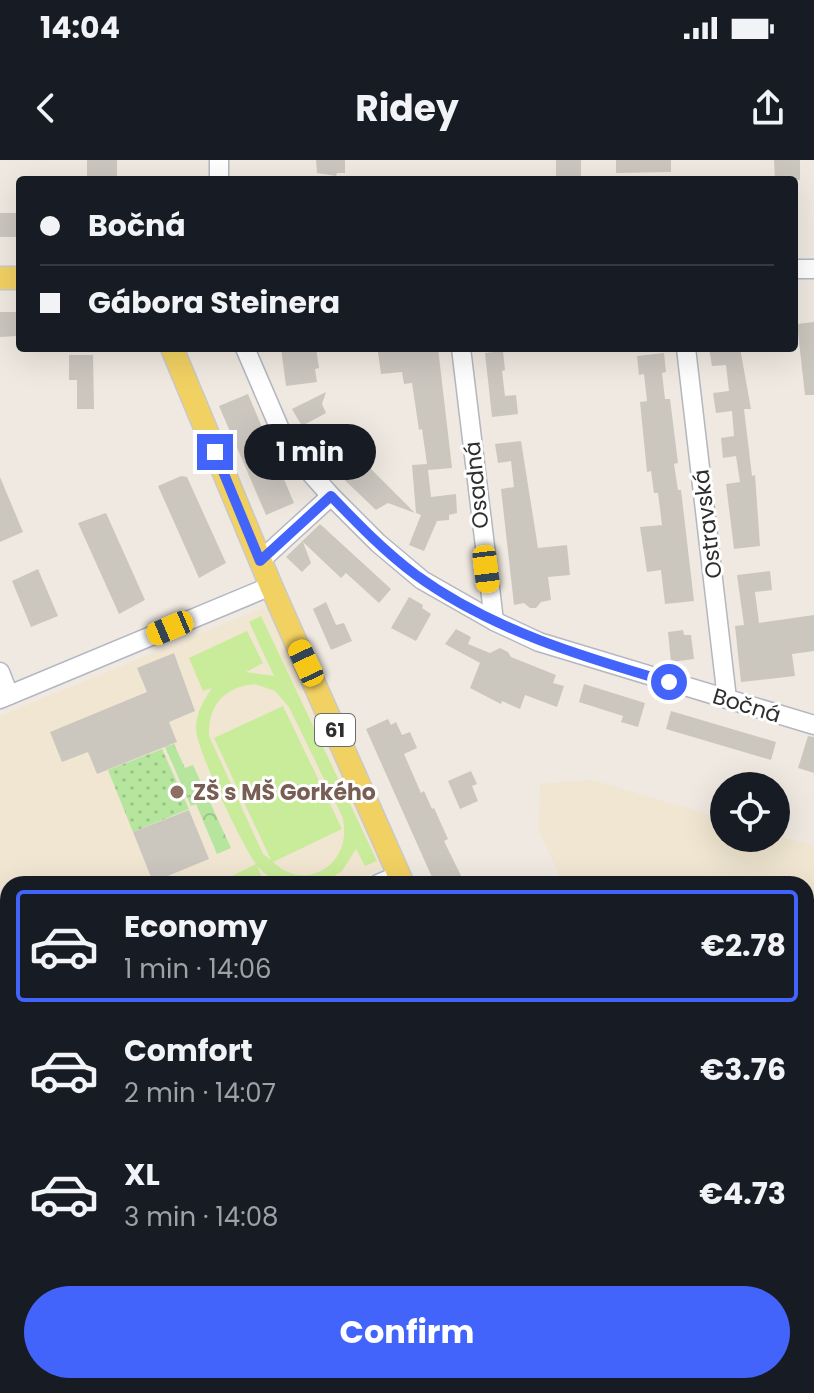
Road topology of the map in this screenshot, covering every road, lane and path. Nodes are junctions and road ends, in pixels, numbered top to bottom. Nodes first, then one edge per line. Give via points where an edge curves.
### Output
1 (174, 352) edge
2 (247, 352) edge
3 (461, 352) edge
4 (686, 352) edge
5 (331, 496) junction
6 (260, 561) junction
7 (271, 586) junction
8 (494, 621) junction
9 (0, 672) edge
10 (5, 697) edge
11 (727, 699) junction
12 (814, 725) edge
13 (400, 876) edge

1 - 6 main road, 61
2 - 5 street, Bočná via 282,434
3 - 8 street, Osadná
4 - 11 street, Ostravská
5 - 6 street
5 - 8 street, Bočná via 412,572
6 - 7 main road, 61
7 - 10 street
7 - 13 main road, 61
8 - 11 street, Bočná via 582,656
9 - 10 street
11 - 12 street, Bočná

